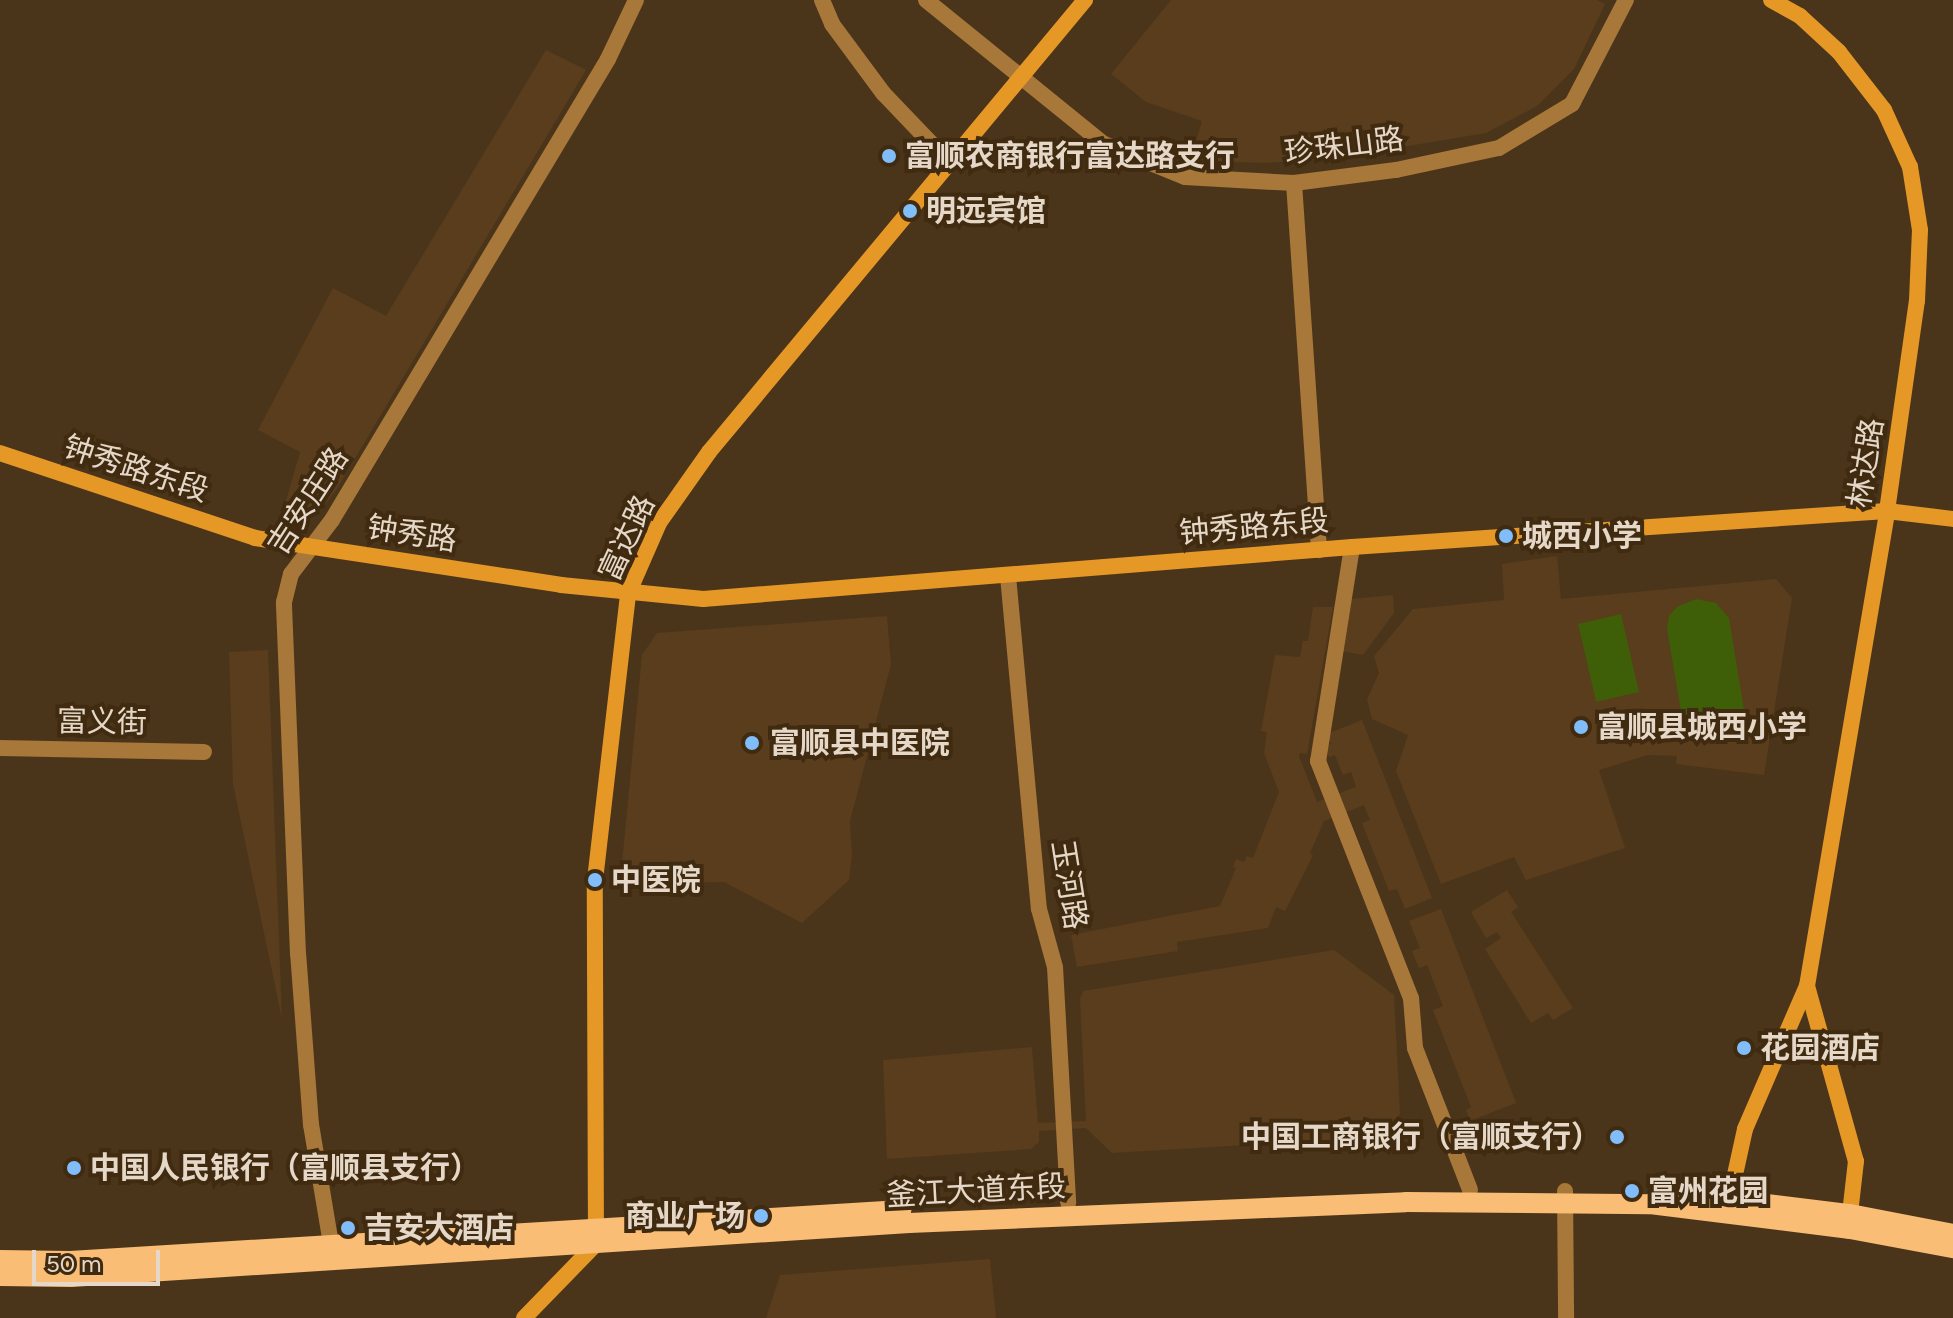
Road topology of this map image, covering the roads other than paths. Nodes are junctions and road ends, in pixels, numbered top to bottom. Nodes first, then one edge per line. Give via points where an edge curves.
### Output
1 (636, 0) edge
2 (822, 0) edge
3 (926, 0) edge
4 (1085, 0) edge
5 (1626, 0) edge
6 (1771, 0) edge
7 (1021, 78) junction
8 (950, 163) junction
9 (1294, 183) junction
10 (0, 453) edge
11 (1887, 511) junction
12 (1953, 519) edge
13 (255, 538) joint
14 (1352, 547) junction
15 (1319, 550) junction
16 (1008, 576) junction
17 (561, 585) joint
18 (628, 594) junction
19 (0, 748) edge
20 (204, 752) dead end
21 (1807, 986) junction
22 (1470, 1190) junction
23 (1565, 1197) junction
24 (1068, 1203) junction
25 (1727, 1205) junction
26 (1850, 1214) junction
27 (1953, 1234) edge
28 (596, 1235) junction
29 (331, 1244) junction
30 (1953, 1248) edge
31 (0, 1260) edge
32 (0, 1276) edge
33 (524, 1318) edge
34 (1566, 1318) edge

1 - 29 street, 吉安庄路 via 608,59 332,520 291,574 284,602 298,954 311,1125
2 - 8 street via 832,24 883,93
3 - 7 street, 珍珠山路
4 - 7 main road, 富达路
5 - 9 street, 珍珠山路 via 1572,104 1499,148 1396,170
6 - 11 main road, 林达路 via 1800,16 1839,52 1884,110 1910,167 1920,230 1917,301
7 - 8 main road, 富达路
7 - 9 street, 珍珠山路 via 1104,144 1185,177
8 - 18 main road, 富达路 via 709,452 659,523
9 - 15 street
10 - 13 main road, 钟秀路东段
11 - 12 main road, 钟秀路东段
11 - 14 main road, 钟秀路东段
11 - 21 main road, 林达路
13 - 17 main road, 钟秀路, bridge
14 - 15 main road, 钟秀路东段
14 - 22 street via 1318,761 1411,998 1415,1048
15 - 16 main road, 钟秀路东段
16 - 18 main road, 钟秀路东段 via 703,599
16 - 24 street, 玉河路 via 1039,909 1055,967
17 - 18 main road, 钟秀路东段
18 - 28 main road, 富达路 via 595,880
19 - 20 street, 富义街
21 - 25 main road via 1745,1129
21 - 26 main road via 1856,1161
22 - 23 main road, 釜江大道东段
22 - 24 main road, 釜江大道东段
23 - 25 main road, 釜江大道东段 via 1650,1191
23 - 28 main road, 釜江大道东段
23 - 34 street
24 - 28 main road, 釜江大道东段
25 - 26 main road, 釜江大道东段
25 - 30 main road, 釜江大道东段
26 - 27 main road, 釜江大道东段
28 - 29 main road, 釜江大道东段
28 - 32 main road, 釜江大道东段 via 71,1277
28 - 33 main road
29 - 31 main road, 釜江大道东段 via 70,1261

